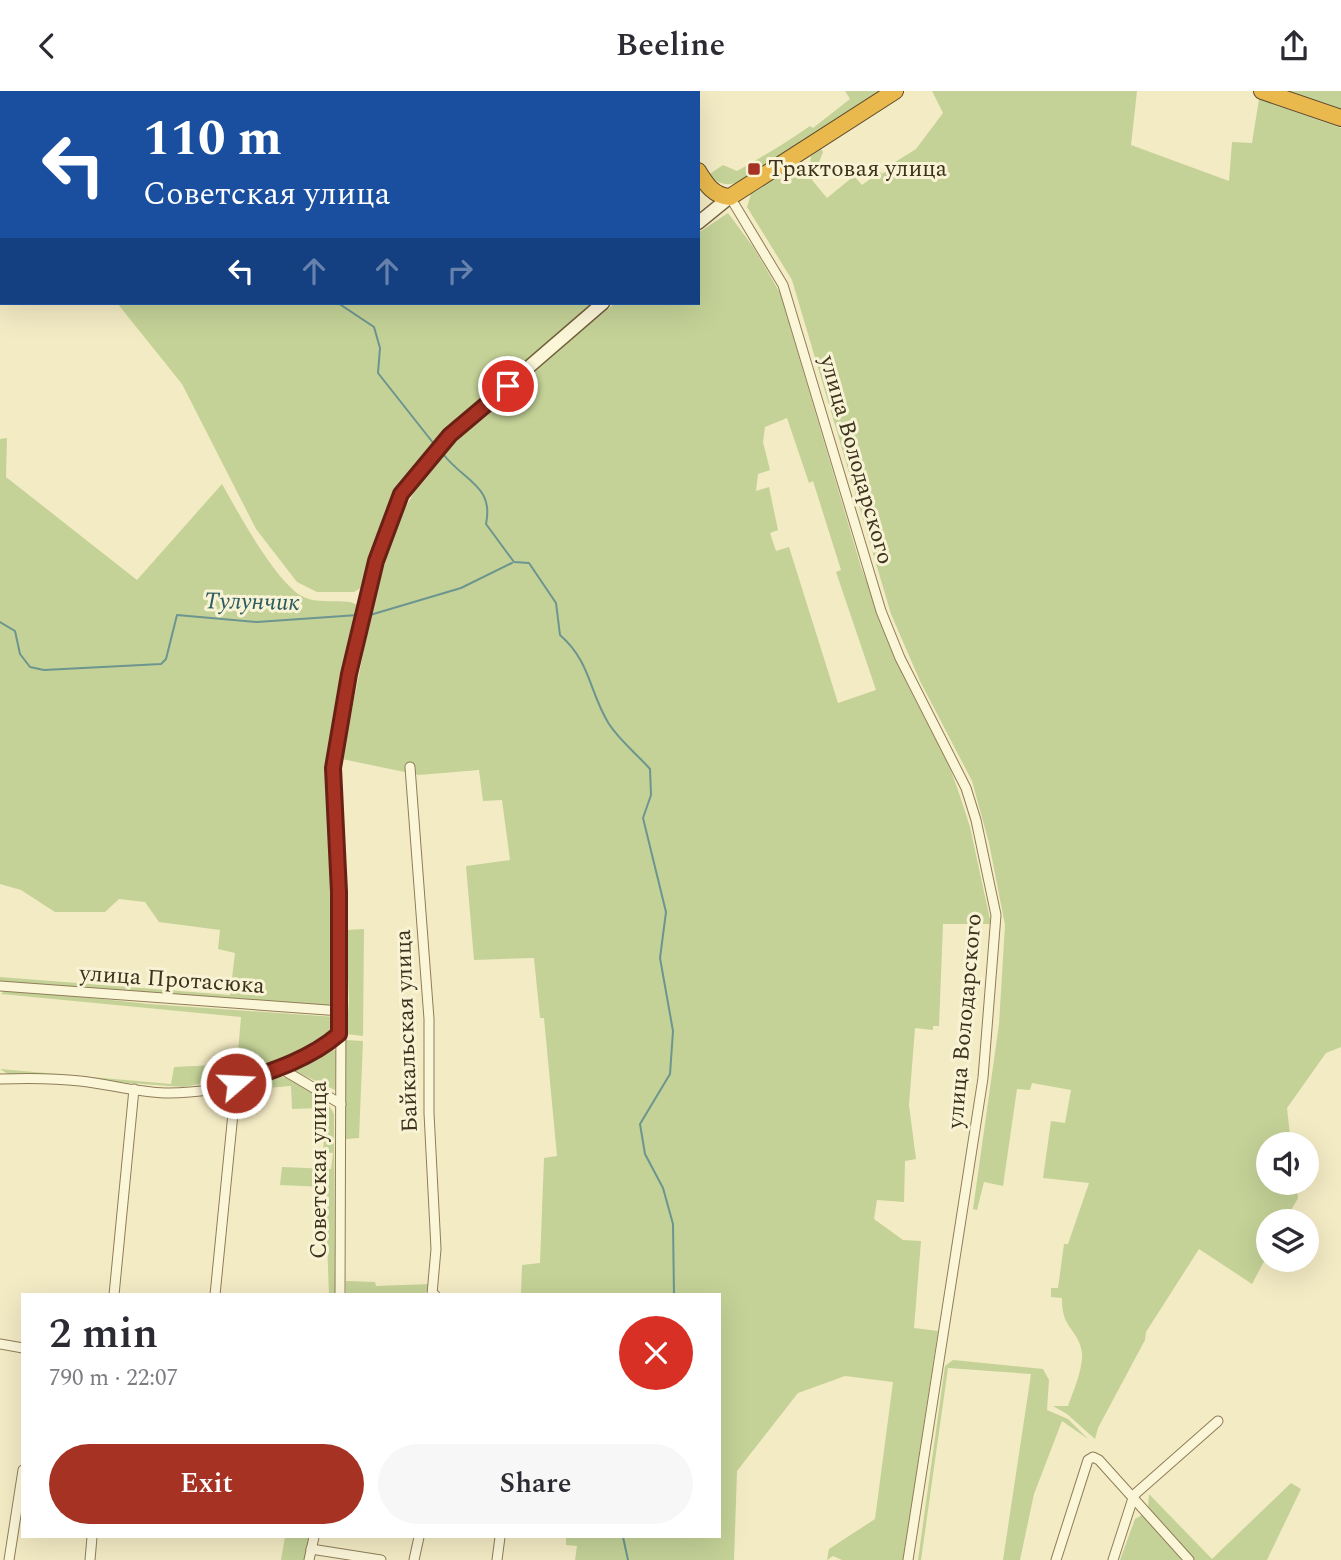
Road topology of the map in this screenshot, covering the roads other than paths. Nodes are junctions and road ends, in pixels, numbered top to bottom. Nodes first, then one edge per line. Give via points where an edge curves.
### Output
1 (895, 91) edge
2 (1262, 91) edge
3 (1341, 118) edge
4 (700, 173) edge
5 (729, 200) junction
6 (700, 222) edge
7 (601, 305) edge
8 (410, 767) dead end
9 (333, 768) joint
10 (0, 986) edge
11 (341, 1011) junction
12 (339, 1034) junction
13 (280, 1068) junction
14 (0, 1079) edge
15 (236, 1083) junction
16 (134, 1089) junction
17 (341, 1104) junction
18 (114, 1293) edge
19 (215, 1293) edge
20 (340, 1293) edge
21 (433, 1293) edge
22 (0, 1344) edge
23 (21, 1348) edge
24 (1217, 1421) dead end
25 (21, 1483) edge
26 (1134, 1496) junction
27 (92, 1538) edge
28 (314, 1538) edge
29 (419, 1538) edge
30 (500, 1538) edge
31 (311, 1549) junction
32 (9, 1560) edge
33 (90, 1560) edge
34 (309, 1560) edge
35 (381, 1560) edge
36 (414, 1560) edge
37 (497, 1560) edge
38 (908, 1560) edge
39 (1056, 1560) edge
40 (1113, 1560) edge
41 (1189, 1560) edge

1 - 5 highway
2 - 3 highway
4 - 5 highway
5 - 6 street
5 - 38 street, улица Володарского via 787,296 881,611 966,787 995,908 983,1078
7 - 9 street, Советская улица via 450,435 401,494 376,561
8 - 21 street, Байкальская улица via 429,1019 436,1249
9 - 11 street, Советская улица
10 - 11 street, улица Протасюка
11 - 12 street, Советская улица
12 - 13 street
12 - 17 street, Советская улица
13 - 15 street
13 - 17 street
14 - 16 street via 78,1081
15 - 16 street via 180,1092
15 - 19 street
16 - 18 street
17 - 20 street, Советская улица
22 - 23 street
24 - 26 street
25 - 32 street
26 - 39 street via 1099,1460 1088,1460
26 - 40 street
26 - 41 street
27 - 33 street
28 - 31 street
29 - 36 street
30 - 37 street
31 - 34 street
31 - 35 street

